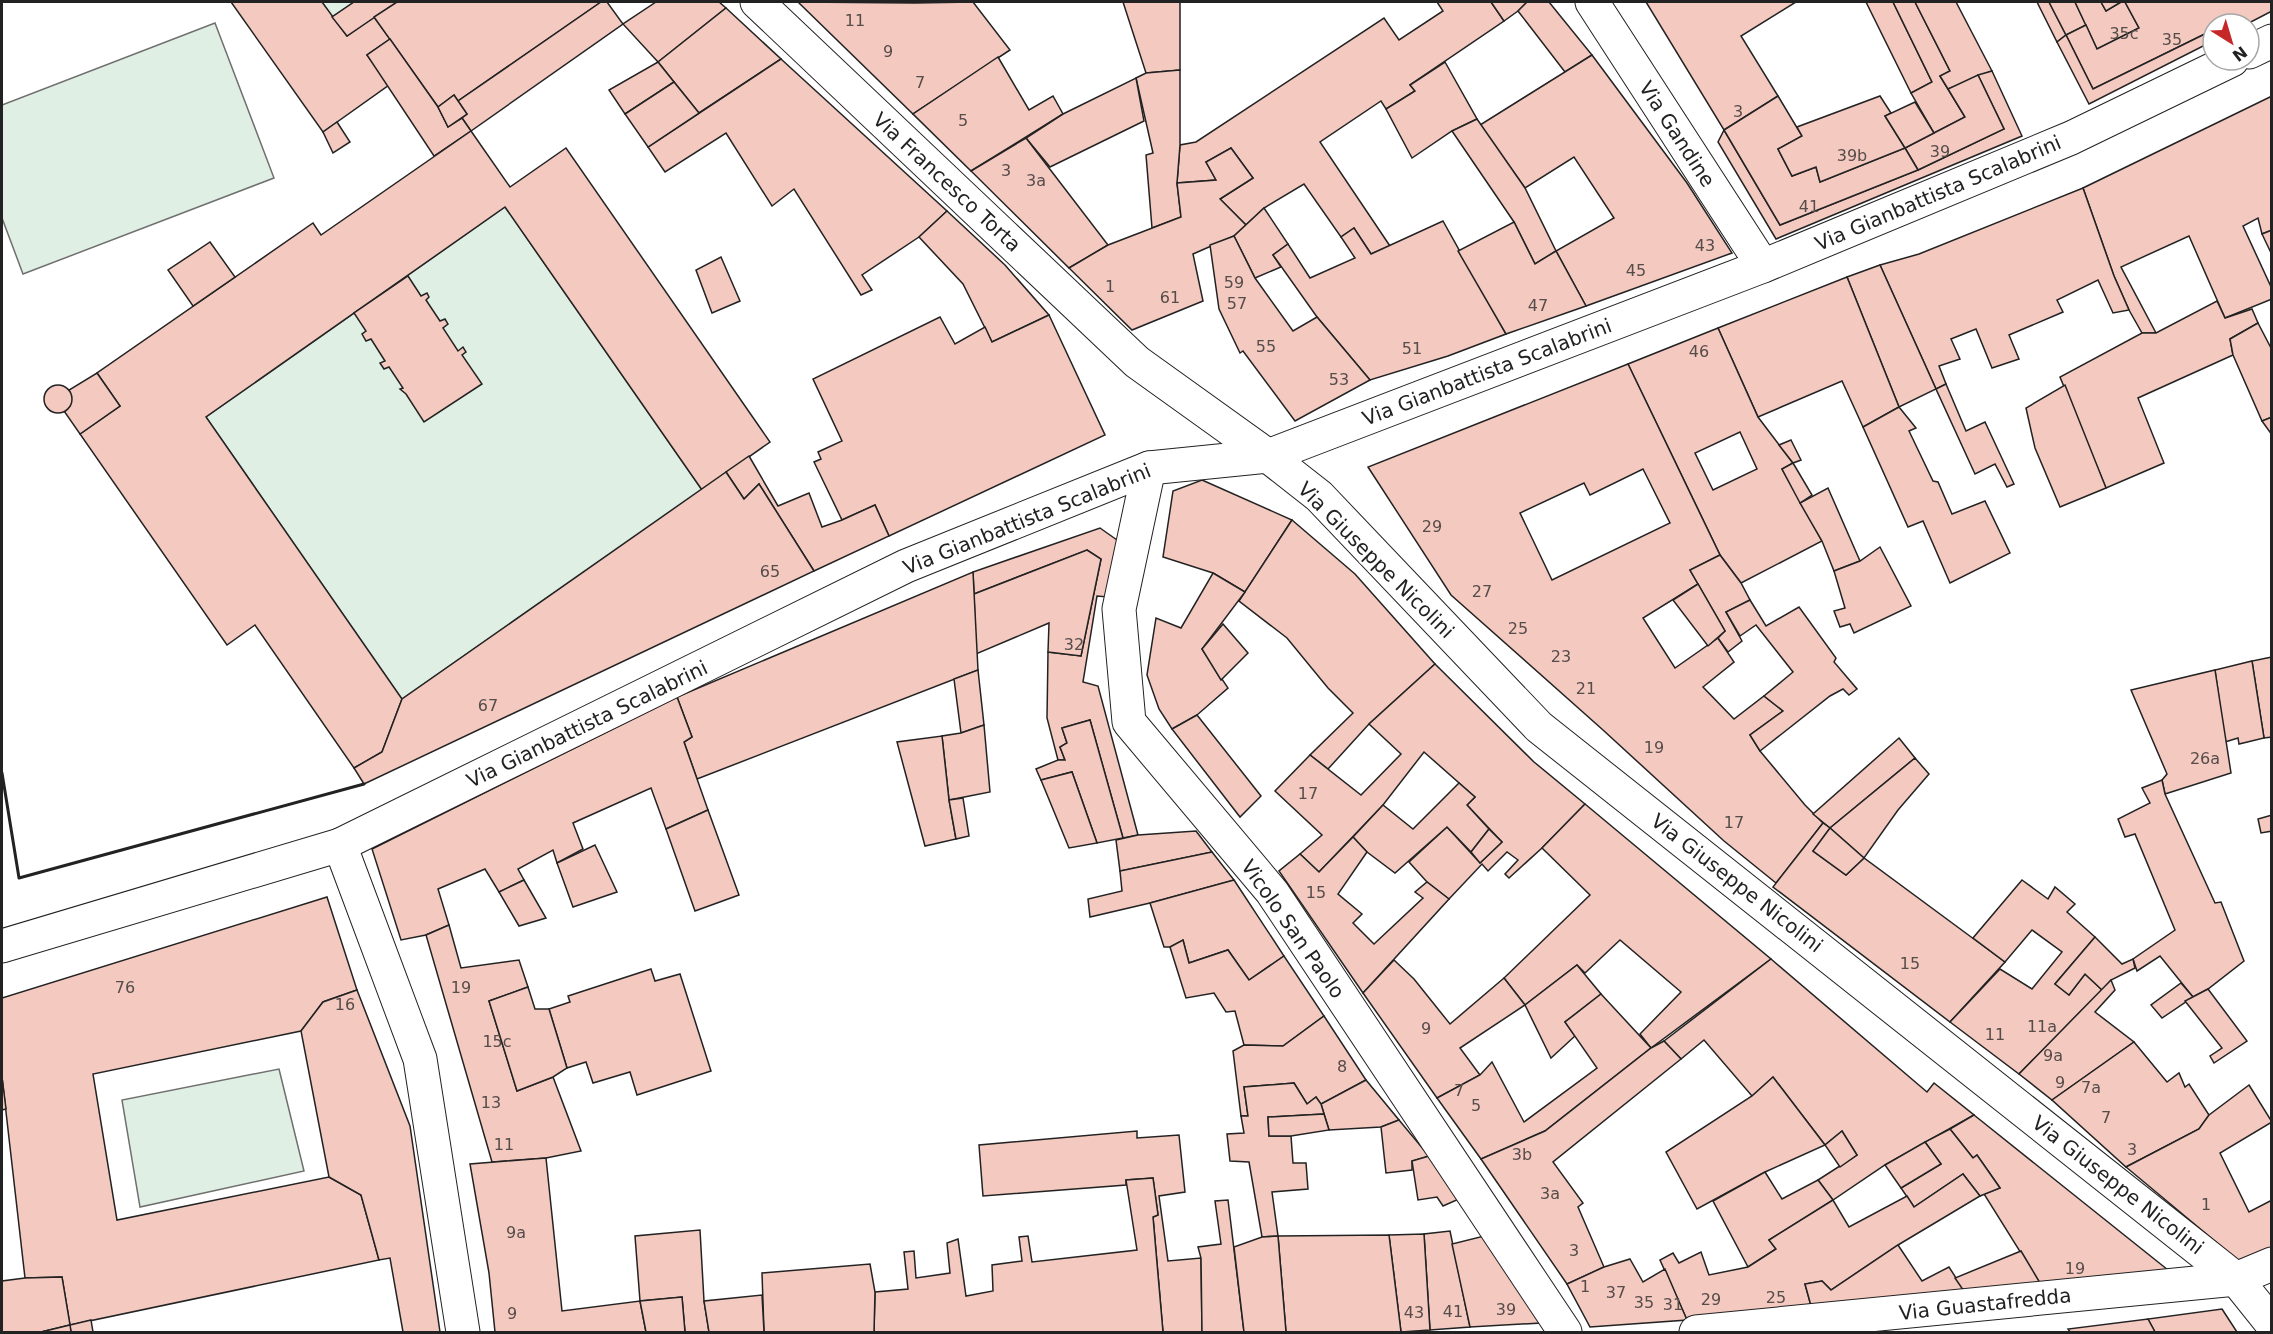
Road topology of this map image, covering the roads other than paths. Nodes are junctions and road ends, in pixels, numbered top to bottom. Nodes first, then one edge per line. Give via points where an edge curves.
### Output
1 (757, 2) edge
2 (1592, 2) edge
3 (2207, 72) edge
4 (1762, 266) junction
5 (1268, 456) junction
6 (1149, 468) junction
7 (340, 845) junction
8 (3, 939) edge
9 (2271, 1264) edge
10 (2236, 1279) junction
11 (2271, 1324) edge
12 (463, 1332) edge
13 (1565, 1332) edge
14 (1696, 1332) edge

1 - 5 street, Via Francesco Torta via 1137,362
2 - 4 street, Via Gandine
3 - 4 street, Via Gianbattista Scalabrini via 2071,138
4 - 5 street, Via Gianbattista Scalabrini
5 - 6 street, Via Gianbattista Scalabrini
5 - 10 street, Via Giuseppe Nicolini via 1319,496 1539,727
6 - 7 street, Via Gianbattista Scalabrini via 906,566
6 - 13 street, Vicolo San Paolo via 1119,609 1129,722 1272,892
7 - 8 street, Via Gianbattista Scalabrini
7 - 12 street via 420,1059
9 - 10 street, Via Guastafredda
10 - 11 street, Via Giuseppe Nicolini
10 - 14 street, Via Guastafredda

